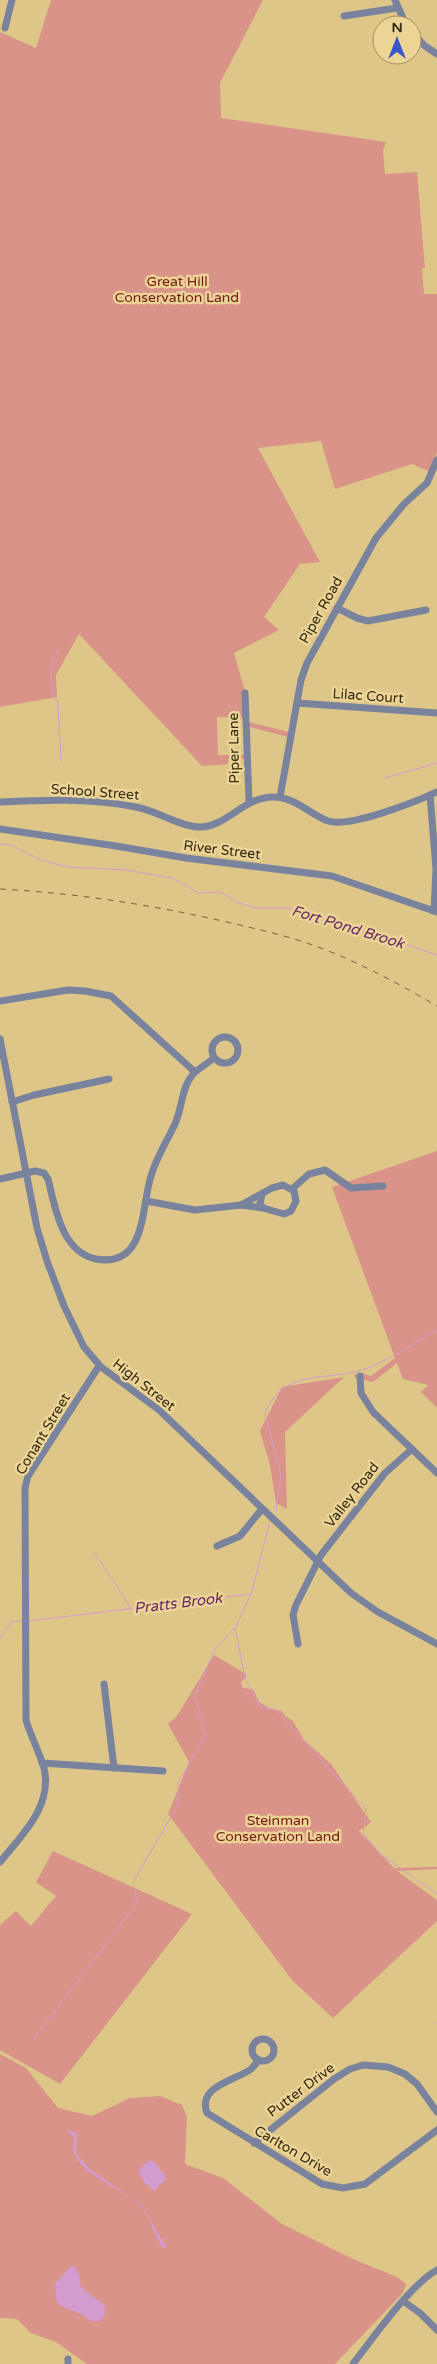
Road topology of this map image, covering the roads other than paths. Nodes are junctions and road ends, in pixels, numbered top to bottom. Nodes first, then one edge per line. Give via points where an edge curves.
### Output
1 (12, 0) edge
2 (396, 4) edge
3 (344, 16) dead end
4 (5, 28) dead end
5 (422, 43) edge
6 (437, 54) edge
7 (437, 460) edge
8 (337, 608) junction
9 (426, 610) dead end
10 (245, 693) dead end
11 (297, 703) junction
12 (437, 713) edge
13 (434, 794) edge
14 (280, 797) junction
15 (0, 802) edge
16 (249, 802) junction
17 (0, 829) edge
18 (436, 912) edge
19 (0, 1001) edge
20 (0, 1039) edge
21 (214, 1058) dead end
22 (195, 1072) junction
23 (109, 1079) dead end
24 (12, 1102) junction
25 (26, 1173) junction
26 (0, 1179) edge
27 (383, 1186) dead end
28 (292, 1190) junction
29 (262, 1195) junction
30 (146, 1201) junction
31 (241, 1205) junction
32 (263, 1208) junction
33 (100, 1366) junction
34 (360, 1376) dead end
35 (412, 1449) junction
36 (437, 1473) edge
37 (262, 1509) junction
38 (217, 1546) dead end
39 (317, 1562) junction
40 (298, 1644) dead end
41 (437, 1644) edge
42 (104, 1684) dead end
43 (42, 1763) junction
44 (114, 1768) junction
45 (163, 1771) dead end
46 (0, 1862) edge
47 (259, 2060) dead end
48 (437, 2112) edge
49 (437, 2130) edge
50 (254, 2143) junction
51 (437, 2270) edge
52 (403, 2301) junction
53 (437, 2330) edge
54 (353, 2364) edge

1 - 4 street
2 - 3 street
5 - 6 street
7 - 8 street, Piper Road via 427,483 378,535
8 - 9 street via 368,621
8 - 11 street, Piper Road via 305,668
10 - 16 street, Piper Lane
11 - 12 street, Lilac Court
11 - 14 street, Piper Road
13 - 14 street, School Street via 341,823 327,820 297,802
13 - 18 street
14 - 16 street, School Street
15 - 16 street, School Street via 64,801 127,805 199,827 216,823
17 - 18 street, River Street via 186,858 332,876
19 - 22 street via 68,990 111,996
20 - 24 street, High Street
21 - 22 street
22 - 30 street via 187,1083 176,1122 150,1176
23 - 24 street
24 - 25 street, High Street
25 - 26 street
25 - 30 street via 38,1171 46,1175 64,1233 83,1253 97,1259 116,1258 132,1247 139,1236
25 - 33 street, High Street via 47,1261 64,1306 84,1347
27 - 28 street via 351,1188 325,1170 309,1174
28 - 29 street via 278,1185
28 - 32 street via 296,1201 291,1211 284,1214
29 - 31 street
29 - 32 street via 260,1203
30 - 31 street via 195,1210
31 - 32 street
33 - 37 street, High Street via 159,1410
33 - 43 street, Conant Street via 28,1476 25,1488 26,1720
34 - 35 street via 362,1393 369,1407
35 - 36 street
35 - 39 street, Valley Road via 385,1473
37 - 38 street via 240,1536
37 - 39 street, High Street
39 - 40 street, Valley Road via 295,1610
39 - 41 street, High Street via 362,1602
42 - 44 street
43 - 44 street
43 - 46 street, Conant Street via 46,1782 42,1803
44 - 45 street
47 - 50 street, Carlton Drive via 250,2069 214,2088 205,2102 214,2119
48 - 50 street, Putter Drive via 405,2074 388,2067 363,2065 334,2079
49 - 50 street, Carlton Drive via 365,2184 349,2188 329,2186 312,2179
51 - 52 street
52 - 53 street
52 - 54 street

